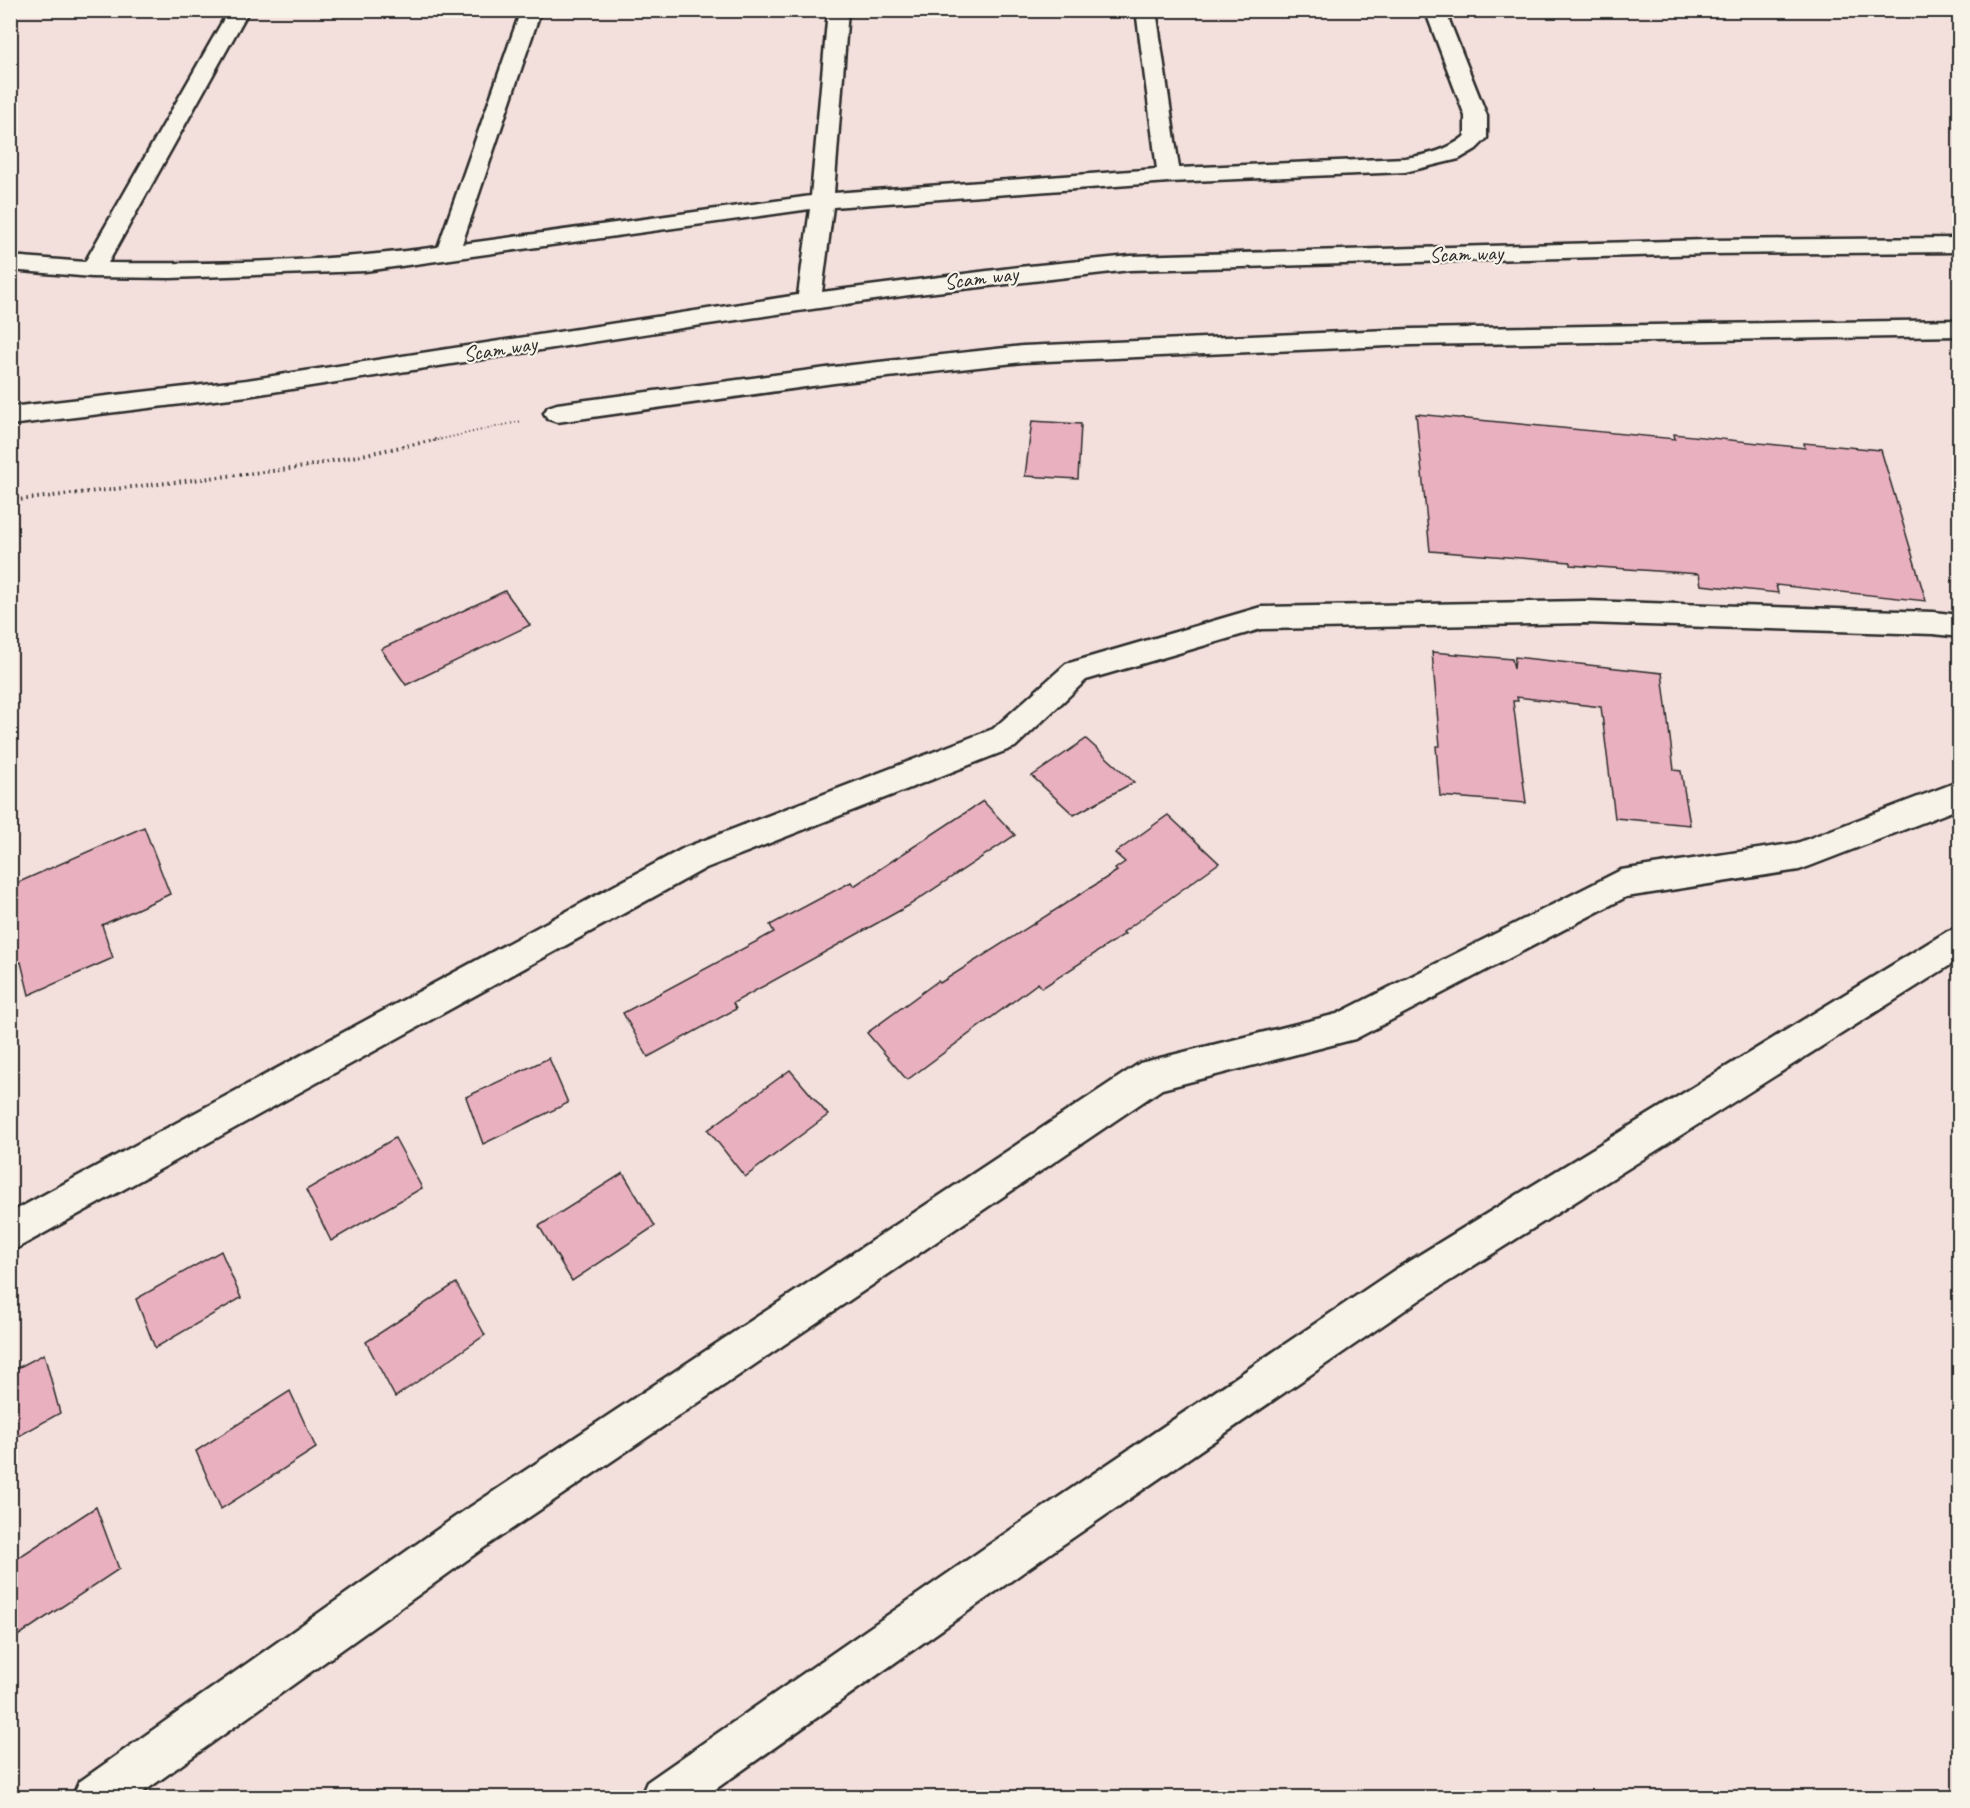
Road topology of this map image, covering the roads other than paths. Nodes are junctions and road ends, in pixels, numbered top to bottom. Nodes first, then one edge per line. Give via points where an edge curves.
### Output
1 (239, 10) edge
2 (531, 10) edge
3 (838, 10) edge
4 (1146, 10) edge
5 (1435, 10) edge
6 (1169, 175) junction
7 (822, 201) junction
8 (1959, 245) edge
9 (448, 251) junction
10 (10, 263) edge
11 (92, 270) junction
12 (809, 301) junction
13 (1959, 328) edge
14 (557, 413) road end
15 (10, 416) edge
16 (1959, 626) edge
17 (1959, 794) edge
18 (1959, 941) edge
19 (10, 1234) edge
20 (95, 1797) edge
21 (663, 1797) edge

1 - 11 street
2 - 9 street
3 - 7 street
4 - 6 street
5 - 6 street via 1476,116 1476,138 1463,150 1405,165
6 - 7 street
7 - 9 street
7 - 12 street
8 - 12 street, Scam way via 1708,247 1130,263 1020,273
9 - 11 street via 365,264
10 - 11 street
12 - 15 street, Scam way via 246,388
13 - 14 street via 1411,337 1023,354
16 - 19 street via 1585,612 1261,618 1076,672 1004,738 695,858
17 - 20 street via 1799,856 1621,884 1343,1028 1153,1075 470,1532
18 - 21 street via 1407,1285

